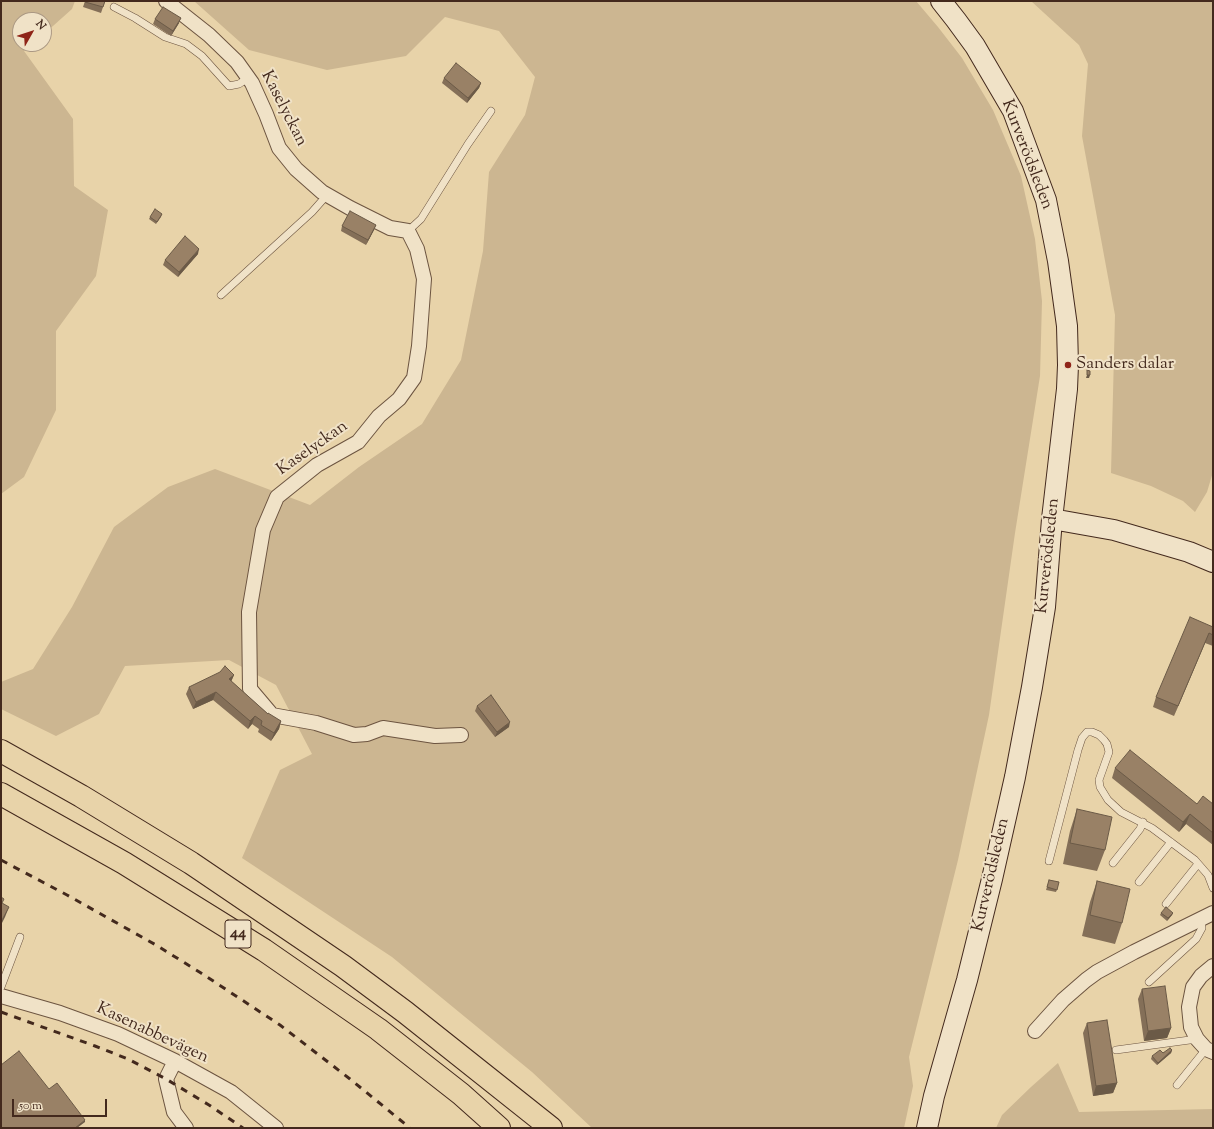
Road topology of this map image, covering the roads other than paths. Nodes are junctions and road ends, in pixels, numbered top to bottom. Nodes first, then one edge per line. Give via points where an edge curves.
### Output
1 (166, 1) edge
2 (941, 1) edge
3 (114, 7) dead end
4 (248, 78) junction
5 (491, 111) dead end
6 (327, 195) junction
7 (408, 230) junction
8 (221, 295) dead end
9 (1052, 519) junction
10 (1213, 562) edge
11 (461, 735) dead end
12 (1, 751) edge
13 (1, 794) edge
14 (1143, 822) junction
15 (1171, 842) junction
16 (1049, 861) dead end
17 (1113, 863) dead end
18 (1198, 864) junction
19 (1139, 882) dead end
20 (1213, 888) edge
21 (1166, 904) dead end
22 (1207, 915) edge
23 (20, 937) dead end
24 (1213, 966) edge
25 (1150, 982) dead end
26 (1, 987) edge
27 (1, 996) edge
28 (1035, 1031) dead end
29 (1205, 1047) edge
30 (1116, 1050) dead end
31 (175, 1061) junction
32 (474, 1068) junction
33 (1177, 1085) dead end
34 (186, 1128) edge
35 (276, 1128) edge
36 (499, 1128) edge
37 (538, 1128) edge
38 (551, 1128) edge
39 (927, 1128) edge

1 - 4 street, Kaselyckan via 209,35 237,62
2 - 9 main road, Kurverödsleden via 975,46 1013,111 1046,200 1067,326 1068,365
3 - 4 lane via 165,37 186,44 202,56 229,86 239,84
4 - 6 street, Kaselyckan via 279,148 296,169
5 - 7 lane via 421,219
6 - 7 street, Kaselyckan via 390,228
6 - 8 lane via 312,212
7 - 11 street, Kaselyckan via 417,249 424,279 414,378 399,399 380,416 358,442 317,465 277,497 263,530 248,612 250,689 272,715 316,723 354,735 367,734 383,728 435,736
9 - 10 main road via 1114,530 1189,552
9 - 39 main road, Kurverödsleden via 1045,607 1015,778 969,973
12 - 32 highway, 44 via 81,796 210,877 343,966
13 - 36 highway, 44 via 124,863 264,950 378,1029 461,1094
14 - 15 lane
14 - 16 lane via 1121,812 1104,794 1099,780 1109,752 1107,744 1099,735 1087,732 1078,750
14 - 17 lane
15 - 18 lane
15 - 19 lane
18 - 20 lane via 1208,875
18 - 21 lane
22 - 25 lane via 1196,939
22 - 28 street via 1086,980 1063,1000
23 - 26 lane
24 - 29 street via 1197,981 1190,993 1188,1007 1190,1021
27 - 31 street, Kasenabbevägen via 60,1013 118,1034
29 - 30 lane
29 - 33 lane
31 - 34 street via 166,1079 174,1112
31 - 35 street, Kasenabbevägen via 230,1092
32 - 37 highway, 44
32 - 38 highway

